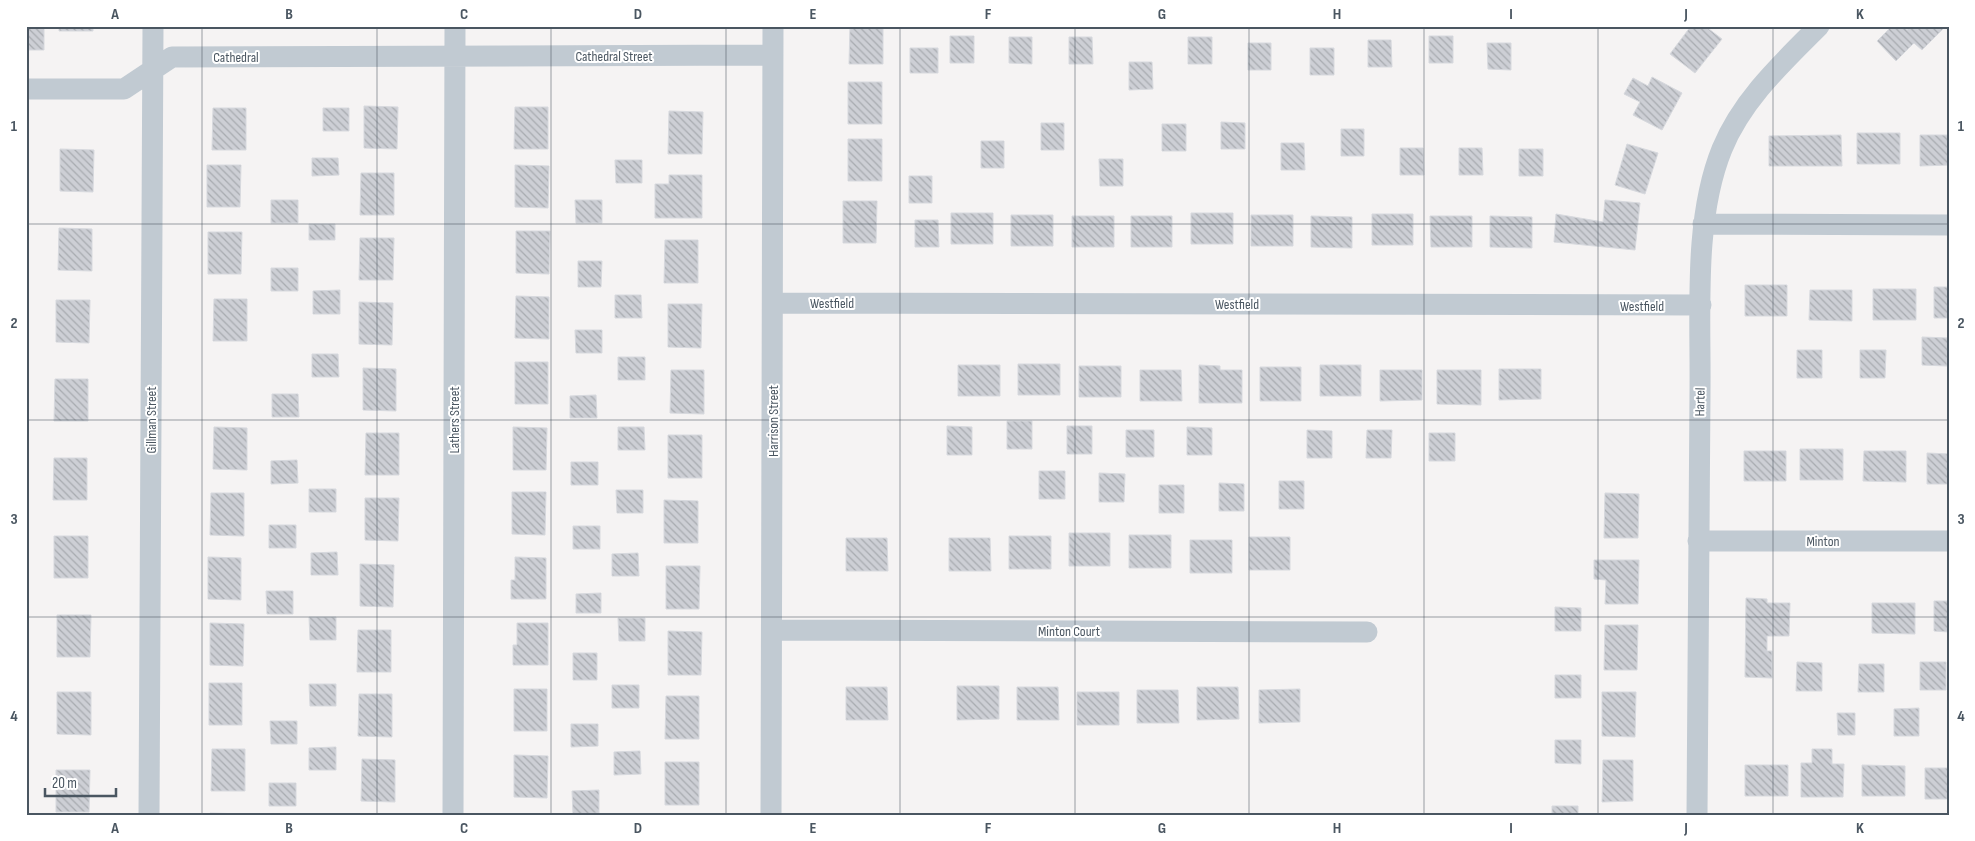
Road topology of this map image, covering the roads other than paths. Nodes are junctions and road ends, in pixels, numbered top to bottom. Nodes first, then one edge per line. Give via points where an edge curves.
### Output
1 (153, 26) edge
2 (455, 26) edge
3 (773, 26) edge
4 (1819, 26) edge
5 (773, 55) junction
6 (455, 56) junction
7 (152, 71) junction
8 (26, 89) edge
9 (1703, 224) junction
10 (1949, 225) edge
11 (773, 303) junction
12 (1701, 306) junction
13 (1698, 541) junction
14 (1949, 541) edge
15 (772, 630) junction
16 (1366, 632) dead end
17 (149, 815) edge
18 (453, 815) edge
19 (771, 815) edge
20 (1697, 815) edge

1 - 7 street, Gillman Street
2 - 6 street, Lathers Street
3 - 5 street, Harrison Street
4 - 9 street, Hartel via 1775,70 1734,124 1722,150
5 - 6 street, Cathedral Street
5 - 11 street, Harrison Street
6 - 7 street, Cathedral via 172,57
6 - 18 street, Lathers Street
7 - 8 street, Cathedral via 124,89
7 - 17 street, Gillman Street
9 - 10 street
9 - 12 street, Hartel
11 - 12 street, Westfield
11 - 15 street, Harrison Street
12 - 13 street, Hartel
13 - 14 street, Minton
13 - 20 street, Hartel
15 - 16 street, Minton Court
15 - 19 street, Harrison Street

